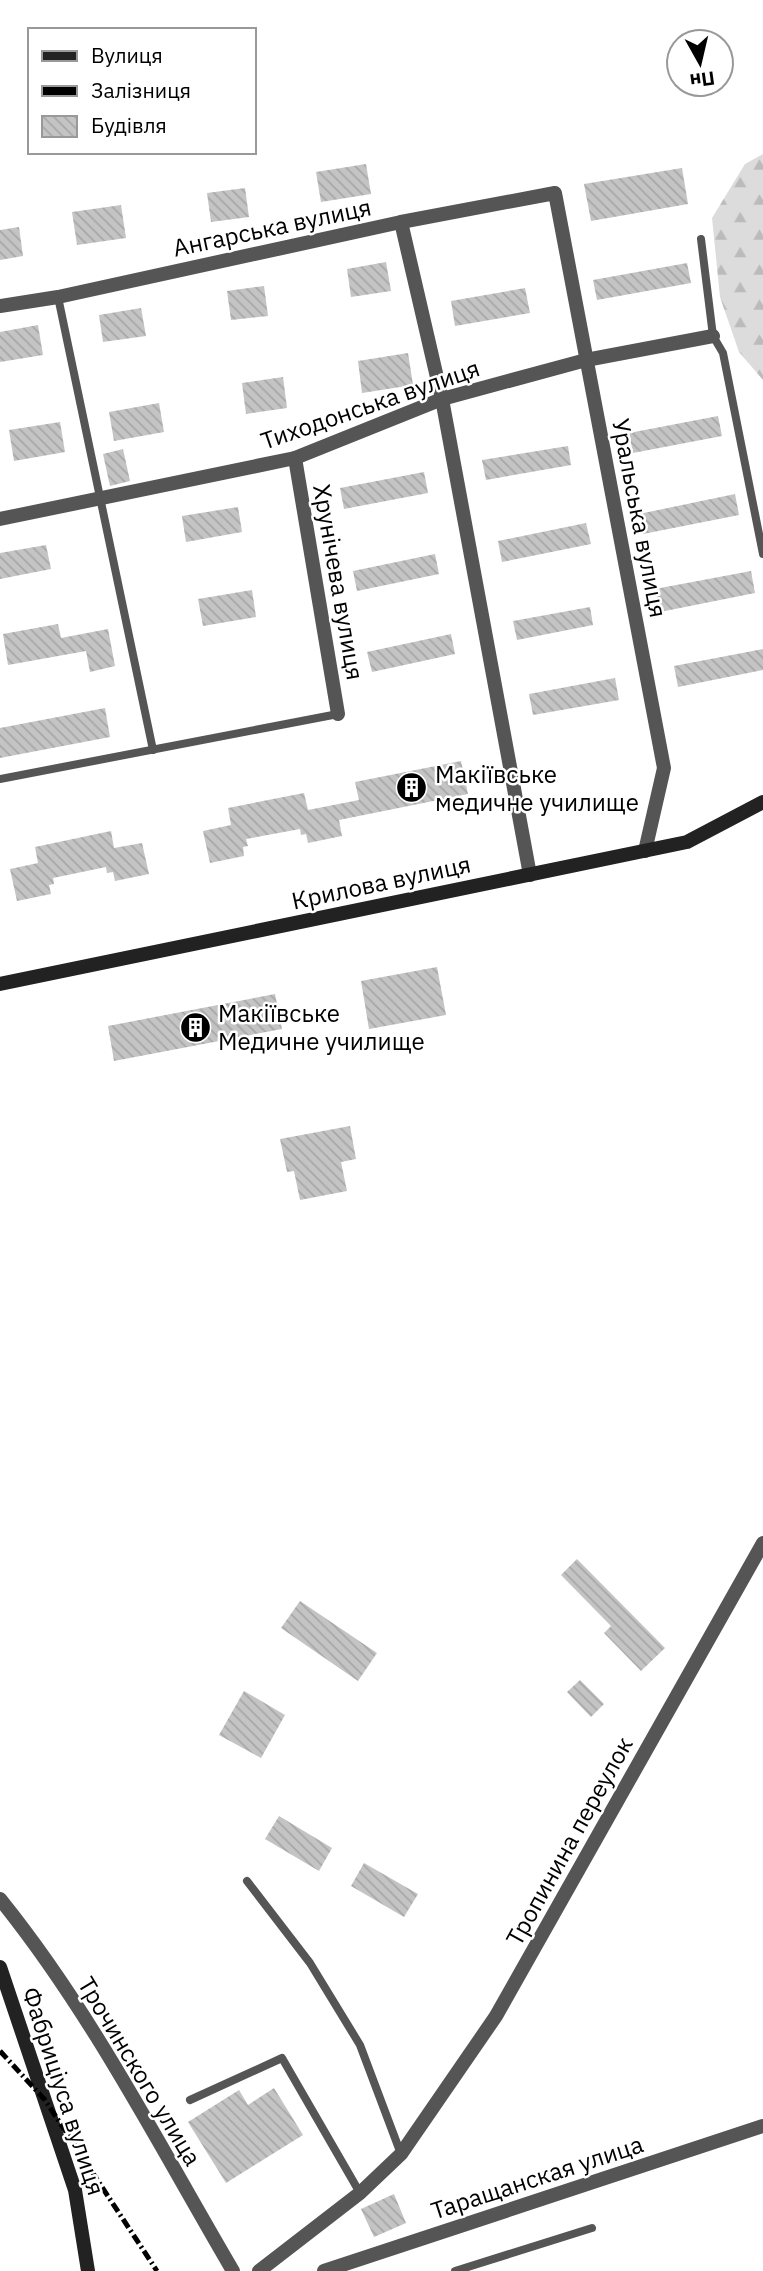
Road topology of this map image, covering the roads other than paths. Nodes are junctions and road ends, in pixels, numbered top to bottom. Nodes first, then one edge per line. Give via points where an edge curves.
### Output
1 (555, 194) joint
2 (401, 222) junction
3 (701, 239) dead end
4 (58, 297) junction
5 (0, 306) edge
6 (713, 336) junction
7 (586, 360) junction
8 (442, 399) junction
9 (295, 458) junction
10 (102, 499) junction
11 (0, 519) edge
12 (763, 554) edge
13 (338, 714) joint
14 (153, 750) junction
15 (0, 779) edge
16 (763, 802) edge
17 (645, 851) junction
18 (530, 875) junction
19 (0, 984) edge
20 (763, 1543) edge
21 (247, 1881) dead end
22 (0, 1899) edge
23 (0, 1967) edge
24 (190, 2100) dead end
25 (763, 2126) edge
26 (401, 2154) junction
27 (360, 2193) junction
28 (592, 2228) dead end
29 (88, 2271) edge
30 (233, 2271) edge
31 (259, 2271) edge
32 (324, 2271) edge
33 (455, 2271) edge

1 - 2 street, Ангарська вулиця
1 - 7 street, Уральська вулиця
2 - 4 street, Ангарська вулиця
2 - 8 street
3 - 6 lane
4 - 5 street, Ангарська вулиця
4 - 10 lane
6 - 7 street, Тиходонська вулиця
6 - 12 lane via 723,353
7 - 8 street, Тиходонська вулиця
7 - 17 street, Уральська вулиця via 664,768
8 - 9 street, Тиходонська вулиця
8 - 18 street
9 - 10 street, Тиходонська вулиця
9 - 13 street, Хрунічева вулиця
10 - 11 street, Тиходонська вулиця
10 - 14 lane
13 - 14 lane
14 - 15 lane
16 - 17 main road, Крилова вулиця via 687,842
17 - 18 main road, Крилова вулиця
18 - 19 main road, Крилова вулиця
20 - 26 street, Тропинина переулок via 496,2016
21 - 26 lane via 310,1963 360,2045
22 - 30 street, Трочинского улица via 88,2023
23 - 29 main road, Фабриціуса вулиця via 75,2190
24 - 27 lane via 282,2058
25 - 32 street, Таращанская улица
26 - 27 street, Тропинина переулок
27 - 31 street, Тропинина переулок
28 - 33 lane

